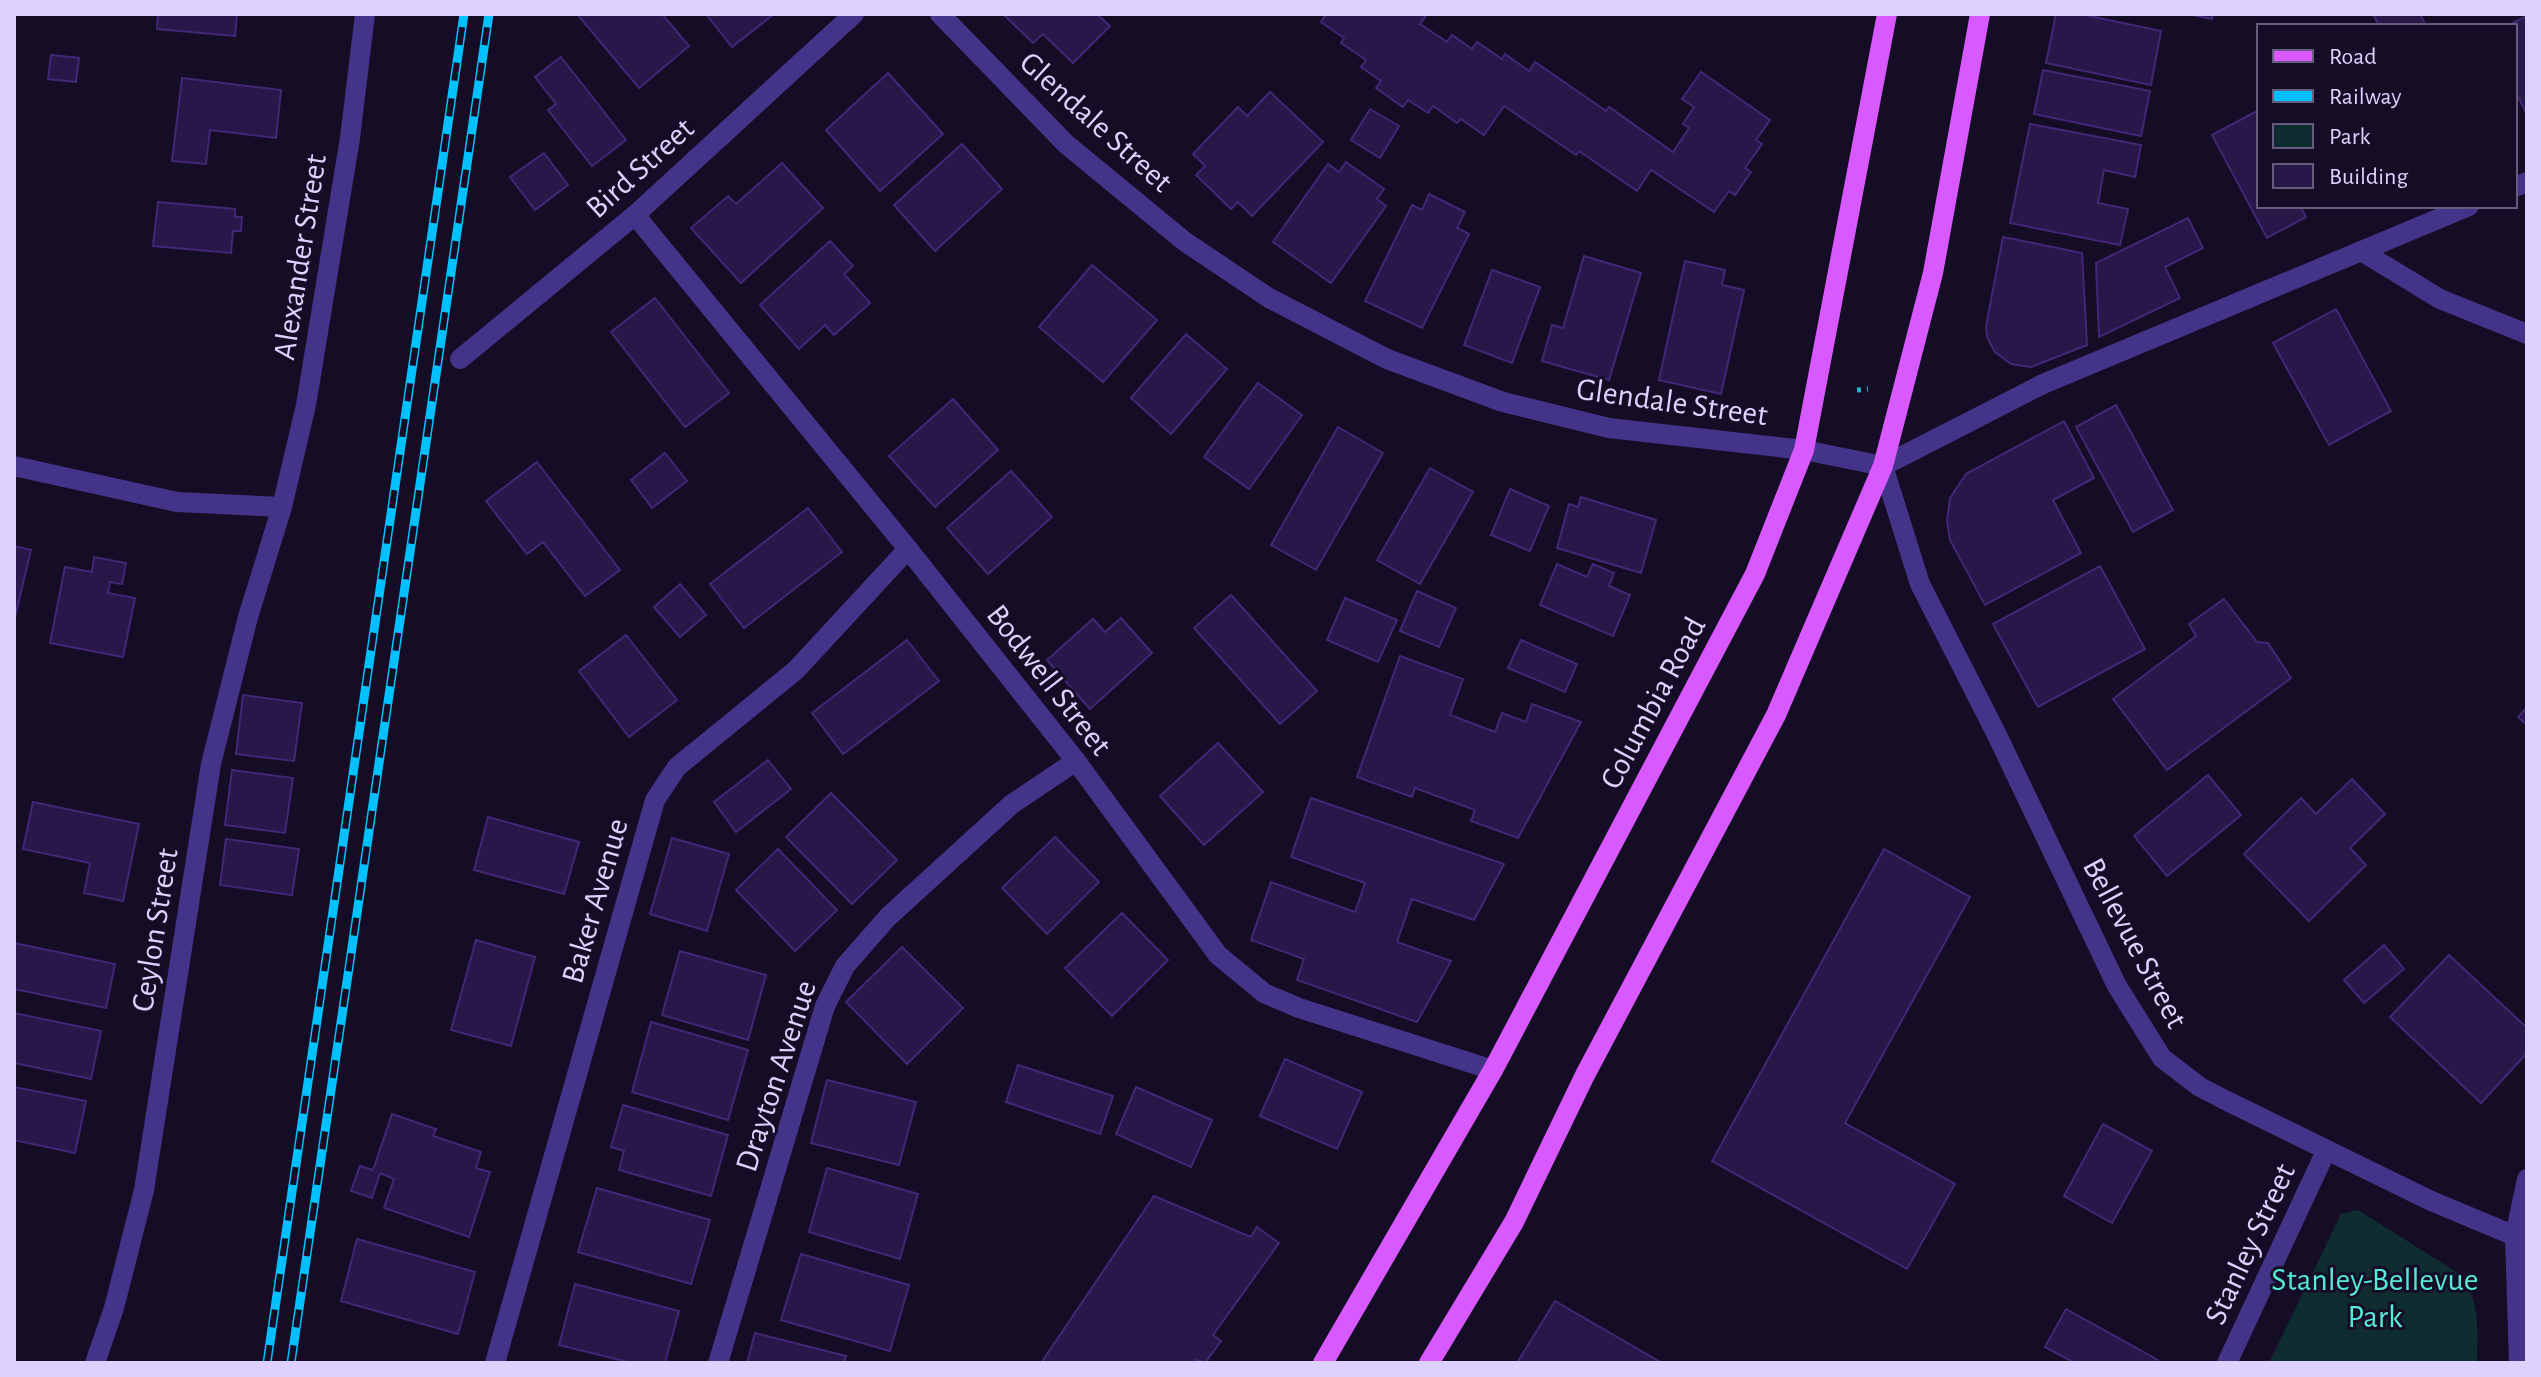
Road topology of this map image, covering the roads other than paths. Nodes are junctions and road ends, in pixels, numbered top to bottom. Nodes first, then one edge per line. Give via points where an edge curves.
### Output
1 (365, 14) edge
2 (854, 14) edge
3 (940, 14) edge
4 (1887, 14) edge
5 (1980, 14) edge
6 (2464, 208) edge
7 (635, 215) junction
8 (2361, 251) junction
9 (2527, 334) edge
10 (460, 359) dead end
11 (1804, 450) junction
12 (14, 466) edge
13 (1883, 466) junction
14 (282, 507) junction
15 (908, 549) junction
16 (1076, 761) junction
17 (1493, 1070) junction
18 (2326, 1151) junction
19 (2527, 1179) edge
20 (2515, 1236) junction
21 (95, 1363) edge
22 (495, 1363) edge
23 (718, 1363) edge
24 (1323, 1363) edge
25 (1429, 1363) edge
26 (2227, 1363) edge
27 (2519, 1363) edge

1 - 14 street, Alexander Street via 306,405
2 - 7 street, Bird Street
3 - 11 street, Glendale Street via 1066,144 1184,241 1269,298 1387,359 1503,402 1609,428
4 - 11 main road, Columbia Road
5 - 13 main road via 1933,273
6 - 8 street
7 - 10 street, Bird Street
7 - 15 street, Bodwell Street
8 - 9 street via 2440,299
8 - 13 street via 2043,384
11 - 13 street, Glendale Street
11 - 17 main road, Columbia Road via 1755,574
12 - 14 street via 177,502
13 - 18 street, Bellevue Street via 1920,584 2137,1020 2162,1058 2200,1087
13 - 25 main road via 1776,715 1585,1075 1514,1222
14 - 21 street, Ceylon Street via 211,764 144,1190
15 - 16 street, Bodwell Street
15 - 22 street, Baker Avenue via 796,670 677,767 655,800
16 - 17 street, Bodwell Street via 1218,955 1264,993
16 - 23 street, Drayton Avenue via 1012,804 888,917 845,966 825,1006
17 - 24 main road, Columbia Road
18 - 20 street, Bellevue Street
18 - 26 street, Stanley Street
19 - 20 street
20 - 27 street

